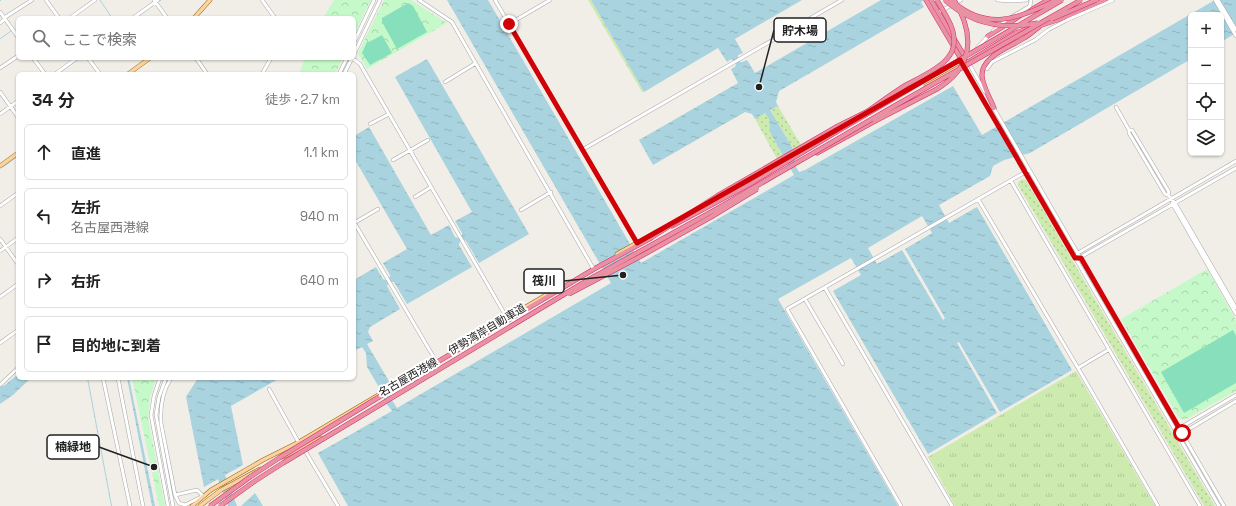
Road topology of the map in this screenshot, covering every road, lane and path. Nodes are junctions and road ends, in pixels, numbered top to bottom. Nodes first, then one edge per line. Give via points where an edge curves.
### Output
1 (32, 0) edge
2 (46, 0) edge
3 (95, 0) edge
4 (210, 0) edge
5 (262, 0) edge
6 (374, 0) edge
7 (380, 0) edge
8 (419, 0) edge
9 (495, 0) edge
10 (550, 0) edge
11 (842, 0) edge
12 (926, 0) edge
13 (945, 0) edge
14 (951, 0) edge
15 (954, 0) edge
16 (961, 0) edge
17 (998, 0) edge
18 (1027, 0) edge
19 (1031, 0) edge
20 (1048, 0) edge
21 (1056, 0) edge
22 (1062, 0) edge
23 (1081, 0) edge
24 (1096, 0) edge
25 (1105, 0) edge
26 (1112, 0) edge
27 (1214, 0) edge
28 (1218, 0) edge
29 (156, 1) edge
30 (933, 2) edge
31 (0, 12) edge
32 (939, 12) junction
33 (58, 16) edge
34 (73, 16) edge
35 (136, 16) edge
36 (166, 16) edge
37 (196, 16) edge
38 (274, 16) edge
39 (3, 20) edge
40 (509, 24) junction
41 (1043, 24) junction
42 (1236, 30) edge
43 (16, 35) edge
44 (988, 36) junction
45 (1236, 36) edge
46 (356, 38) edge
47 (356, 50) edge
48 (16, 57) edge
49 (965, 57) junction
50 (34, 60) edge
51 (74, 60) edge
52 (90, 60) edge
53 (147, 60) edge
54 (197, 60) edge
55 (270, 60) edge
56 (346, 60) edge
57 (351, 60) edge
58 (355, 60) edge
59 (960, 60) junction
60 (968, 62) junction
61 (476, 64) junction
62 (963, 64) junction
63 (0, 68) edge
64 (987, 69) dead end
65 (44, 72) edge
66 (58, 72) edge
67 (98, 72) edge
68 (131, 72) edge
69 (206, 72) edge
70 (263, 72) edge
71 (340, 72) edge
72 (345, 72) edge
73 (445, 82) dead end
74 (0, 92) edge
75 (16, 103) edge
76 (11, 107) junction
77 (1116, 107) dead end
78 (994, 108) junction
79 (871, 109) junction
80 (0, 114) edge
81 (16, 114) edge
82 (389, 114) junction
83 (370, 124) dead end
84 (836, 132) junction
85 (428, 140) dead end
86 (582, 150) junction
87 (410, 151) junction
88 (16, 154) edge
89 (393, 160) dead end
90 (1236, 161) edge
91 (0, 166) edge
92 (1236, 168) edge
93 (784, 169) junction
94 (1029, 170) junction
95 (1025, 172) junction
96 (1011, 181) junction
97 (431, 187) junction
98 (550, 192) junction
99 (16, 194) edge
100 (415, 197) dead end
101 (978, 199) junction
102 (1171, 199) junction
103 (1174, 204) junction
104 (0, 206) edge
105 (378, 209) dead end
106 (521, 210) dead end
107 (356, 222) edge
108 (356, 226) edge
109 (0, 239) edge
110 (649, 239) junction
111 (16, 240) edge
112 (637, 243) junction
113 (6, 247) junction
114 (0, 251) edge
115 (1078, 253) junction
116 (1075, 258) junction
117 (1081, 258) junction
118 (16, 261) edge
119 (594, 268) junction
120 (16, 285) edge
121 (824, 288) junction
122 (0, 297) edge
123 (805, 299) junction
124 (1236, 308) edge
125 (1236, 314) edge
126 (507, 318) junction
127 (517, 321) junction
128 (16, 332) edge
129 (0, 343) edge
130 (1108, 350) junction
131 (436, 361) junction
132 (843, 364) dead end
133 (1078, 368) junction
134 (16, 370) edge
135 (103, 380) edge
136 (118, 380) edge
137 (159, 380) edge
138 (165, 380) edge
139 (170, 380) edge
140 (0, 385) edge
141 (269, 389) dead end
142 (1236, 395) edge
143 (1236, 401) edge
144 (1179, 428) junction
145 (1175, 431) junction
146 (1182, 433) junction
147 (1177, 435) junction
148 (299, 442) junction
149 (303, 448) junction
150 (230, 482) junction
151 (220, 488) junction
152 (176, 495) junction
153 (203, 496) junction
154 (130, 506) edge
155 (143, 506) edge
156 (168, 506) edge
157 (173, 506) edge
158 (192, 506) edge
159 (200, 506) edge
160 (210, 506) edge
161 (220, 506) edge
162 (338, 506) edge
163 (901, 506) edge
164 (952, 506) edge
165 (1158, 506) edge
166 (1200, 506) edge
167 (1219, 506) edge
168 (1224, 506) edge

1 - 39 street
2 - 33 street
3 - 34 street
4 - 37 main road
5 - 38 street
6 - 46 street
7 - 47 street
8 - 61 street via 452,22
9 - 40 street
10 - 40 street
11 - 86 street
12 - 30 highway
13 - 24 highway, bridge via 971,18 1009,26 1047,20
14 - 21 highway, bridge via 983,18 1000,19 1026,15
15 - 93 highway, bridge via 965,20 968,41 964,60 951,79 937,89
16 - 32 street
17 - 18 street
19 - 44 street via 1030,6 1004,21
20 - 44 highway
22 - 84 highway, 伊勢湾岸自動車道, bridge
23 - 93 highway, 伊勢湾岸自動車道, bridge
25 - 41 highway
26 - 64 street via 1067,20 1029,44 992,62
27 - 45 street
28 - 42 street
29 - 35 street
29 - 36 street
30 - 32 highway
30 - 59 highway
30 - 84 highway, bridge via 950,24 954,35 953,49 948,58
31 - 39 street
32 - 49 highway
39 - 43 street
40 - 86 street
41 - 60 highway via 1016,33
41 - 78 highway via 994,56 984,66 982,79
44 - 49 street via 976,50
48 - 63 street
49 - 59 street
49 - 60 street
50 - 65 street
51 - 66 street
52 - 67 street
53 - 68 main road
54 - 69 street
55 - 70 street
56 - 71 street
57 - 72 street
58 - 82 street via 360,64
59 - 62 street
59 - 79 main road, 名古屋西港線
60 - 62 main road, 名古屋西港線
60 - 78 street
61 - 73 street
61 - 98 street
62 - 93 main road, 名古屋西港線, bridge
62 - 95 street
74 - 76 street
75 - 76 street
76 - 80 street
76 - 81 street
77 - 102 street via 1165,194
78 - 94 street
79 - 110 highway, bridge via 716,196
79 - 112 main road, 名古屋西港線, bridge
82 - 83 street
82 - 87 street
84 - 110 highway, 伊勢湾岸自動車道, bridge via 750,184
85 - 87 street
86 - 112 street
87 - 89 street
87 - 97 street
88 - 91 main road
90 - 102 street
92 - 103 street
93 - 127 highway, 伊勢湾岸自動車道, bridge
93 - 127 highway, bridge via 711,217
93 - 149 main road, 名古屋西港線, bridge via 598,275 384,404
94 - 95 street
94 - 115 street
95 - 96 street
95 - 116 street
96 - 101 street
96 - 130 street
97 - 100 street
97 - 126 street
98 - 106 street
98 - 119 street
99 - 104 street
101 - 121 street
101 - 133 street
102 - 103 street
102 - 115 street
103 - 117 street
103 - 124 street
103 - 125 street
105 - 107 street
108 - 131 street
109 - 113 street
110 - 160 highway, 伊勢湾岸自動車道, bridge via 548,296 285,455
111 - 113 street
112 - 119 main road, 名古屋西港線
113 - 114 street
113 - 118 street
115 - 116 street
115 - 117 street
116 - 117 street
116 - 145 street
117 - 144 street
119 - 126 main road, 名古屋西港線
120 - 122 street
121 - 123 street
121 - 164 street
123 - 132 street
123 - 163 street via 787,309
126 - 131 main road, 名古屋西港線
127 - 161 highway, 伊勢湾岸自動車道, bridge via 283,463
128 - 129 street
130 - 133 street
130 - 166 street
131 - 148 main road, 名古屋西港線, bridge
133 - 165 street
134 - 140 street
135 - 154 street
136 - 155 street
137 - 156 street via 151,415
138 - 157 street via 156,415
139 - 152 street via 164,391 160,411
141 - 148 street
142 - 144 street
143 - 146 street
144 - 145 street
144 - 146 street
145 - 147 street
146 - 147 street
146 - 168 street
147 - 167 street
148 - 149 street
148 - 150 main road, 名古屋西港線
149 - 150 main road, 名古屋西港線
149 - 162 street
150 - 151 main road, 名古屋西港線
151 - 153 main road, 名古屋西港線
151 - 159 main road, 名古屋西港線
152 - 153 street via 196,490
152 - 153 street via 179,503 185,504
153 - 158 main road, 名古屋西港線

